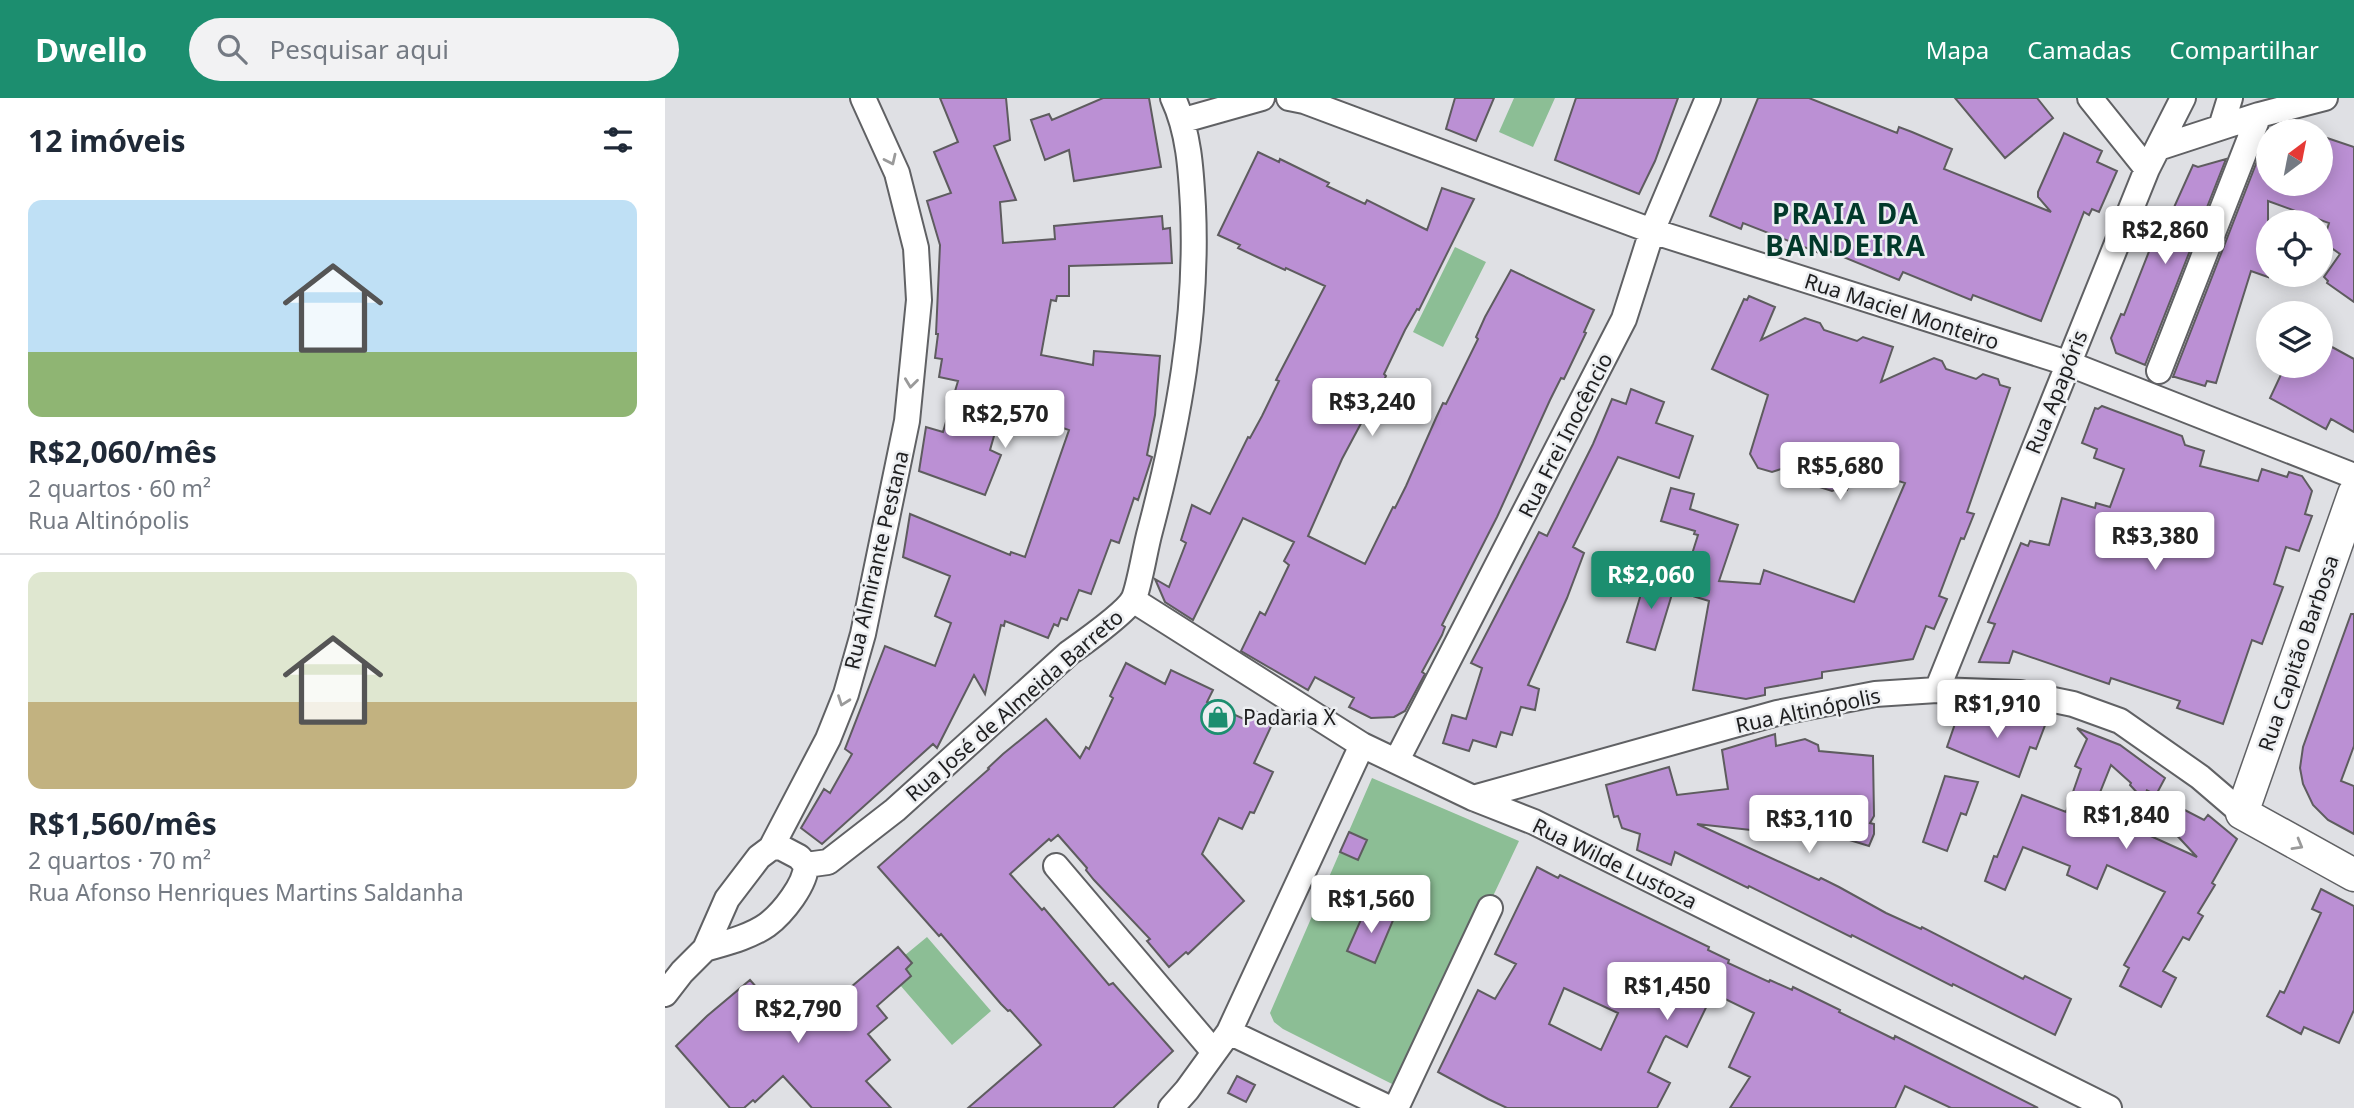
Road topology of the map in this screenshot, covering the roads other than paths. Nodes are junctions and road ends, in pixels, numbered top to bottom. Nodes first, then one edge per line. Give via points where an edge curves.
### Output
1 (863, 98) edge
2 (1262, 98) edge
3 (1289, 98) edge
4 (1708, 98) edge
5 (2090, 98) edge
6 (2183, 98) edge
7 (2230, 98) edge
8 (2325, 98) edge
9 (1178, 109) edge
10 (2259, 115) junction
11 (2221, 127) junction
12 (2152, 158) junction
13 (1652, 231) junction
14 (2067, 363) junction
15 (2159, 371) dead end
16 (2354, 476) edge
17 (2354, 494) edge
18 (1133, 600) junction
19 (1937, 690) junction
20 (1362, 745) junction
21 (1397, 761) junction
22 (1473, 798) junction
23 (2242, 813) junction
24 (771, 848) junction
25 (806, 865) junction
26 (1056, 866) dead end
27 (2354, 875) edge
28 (727, 899) junction
29 (1490, 908) dead end
30 (754, 931) junction
31 (705, 949) junction
32 (665, 994) edge
33 (1229, 1032) junction
34 (1214, 1052) junction
35 (1171, 1108) edge
36 (1389, 1108) edge
37 (1396, 1108) edge
38 (2109, 1108) edge

1 -> 24 street, Rua Almirante Pestana via 897,173 916,248 919,300 907,421 863,634 846,694 828,739
2 - 9 street, Rua José de Almeida Barreto
3 - 13 street, Rua Maciel Monteiro
4 - 13 street, Rua Frei Inocêncio
5 - 12 street
6 - 12 street, Rua Apapóris
7 - 11 street
8 - 10 street
9 - 18 street, Rua José de Almeida Barreto via 1192,181 1195,245 1189,340 1176,428
10 - 11 street
10 - 15 street
11 - 12 street
12 - 14 street, Rua Apapóris
13 - 14 street, Rua Maciel Monteiro
13 - 21 street, Rua Frei Inocêncio via 1624,320
14 - 16 street, Rua Maciel Monteiro
14 - 19 street, Rua Apapóris
17 - 23 main road, Rua Capitão Barbosa
18 - 20 street, Rua Wilde Lustoza
18 - 25 street, Rua José de Almeida Barreto via 895,810 828,862
19 - 22 street, Rua Altinópolis via 1875,694 1777,713
19 - 23 street, Rua Altinópolis via 2020,693 2073,704 2120,721
20 - 21 street, Rua Wilde Lustoza
20 - 33 street
21 - 22 street, Rua Wilde Lustoza
22 - 38 street, Rua Wilde Lustoza via 1547,828
23 -> 27 main road, Rua Altinópolis
24 - 25 street via 780,847
24 - 28 street, Rua Almirante Pestana
25 - 30 street via 803,882 785,906
26 - 34 street
28 - 30 street via 731,917
28 - 31 street
29 - 37 street
30 - 31 street
31 - 32 street
33 - 34 street
33 - 36 street
34 - 35 street

